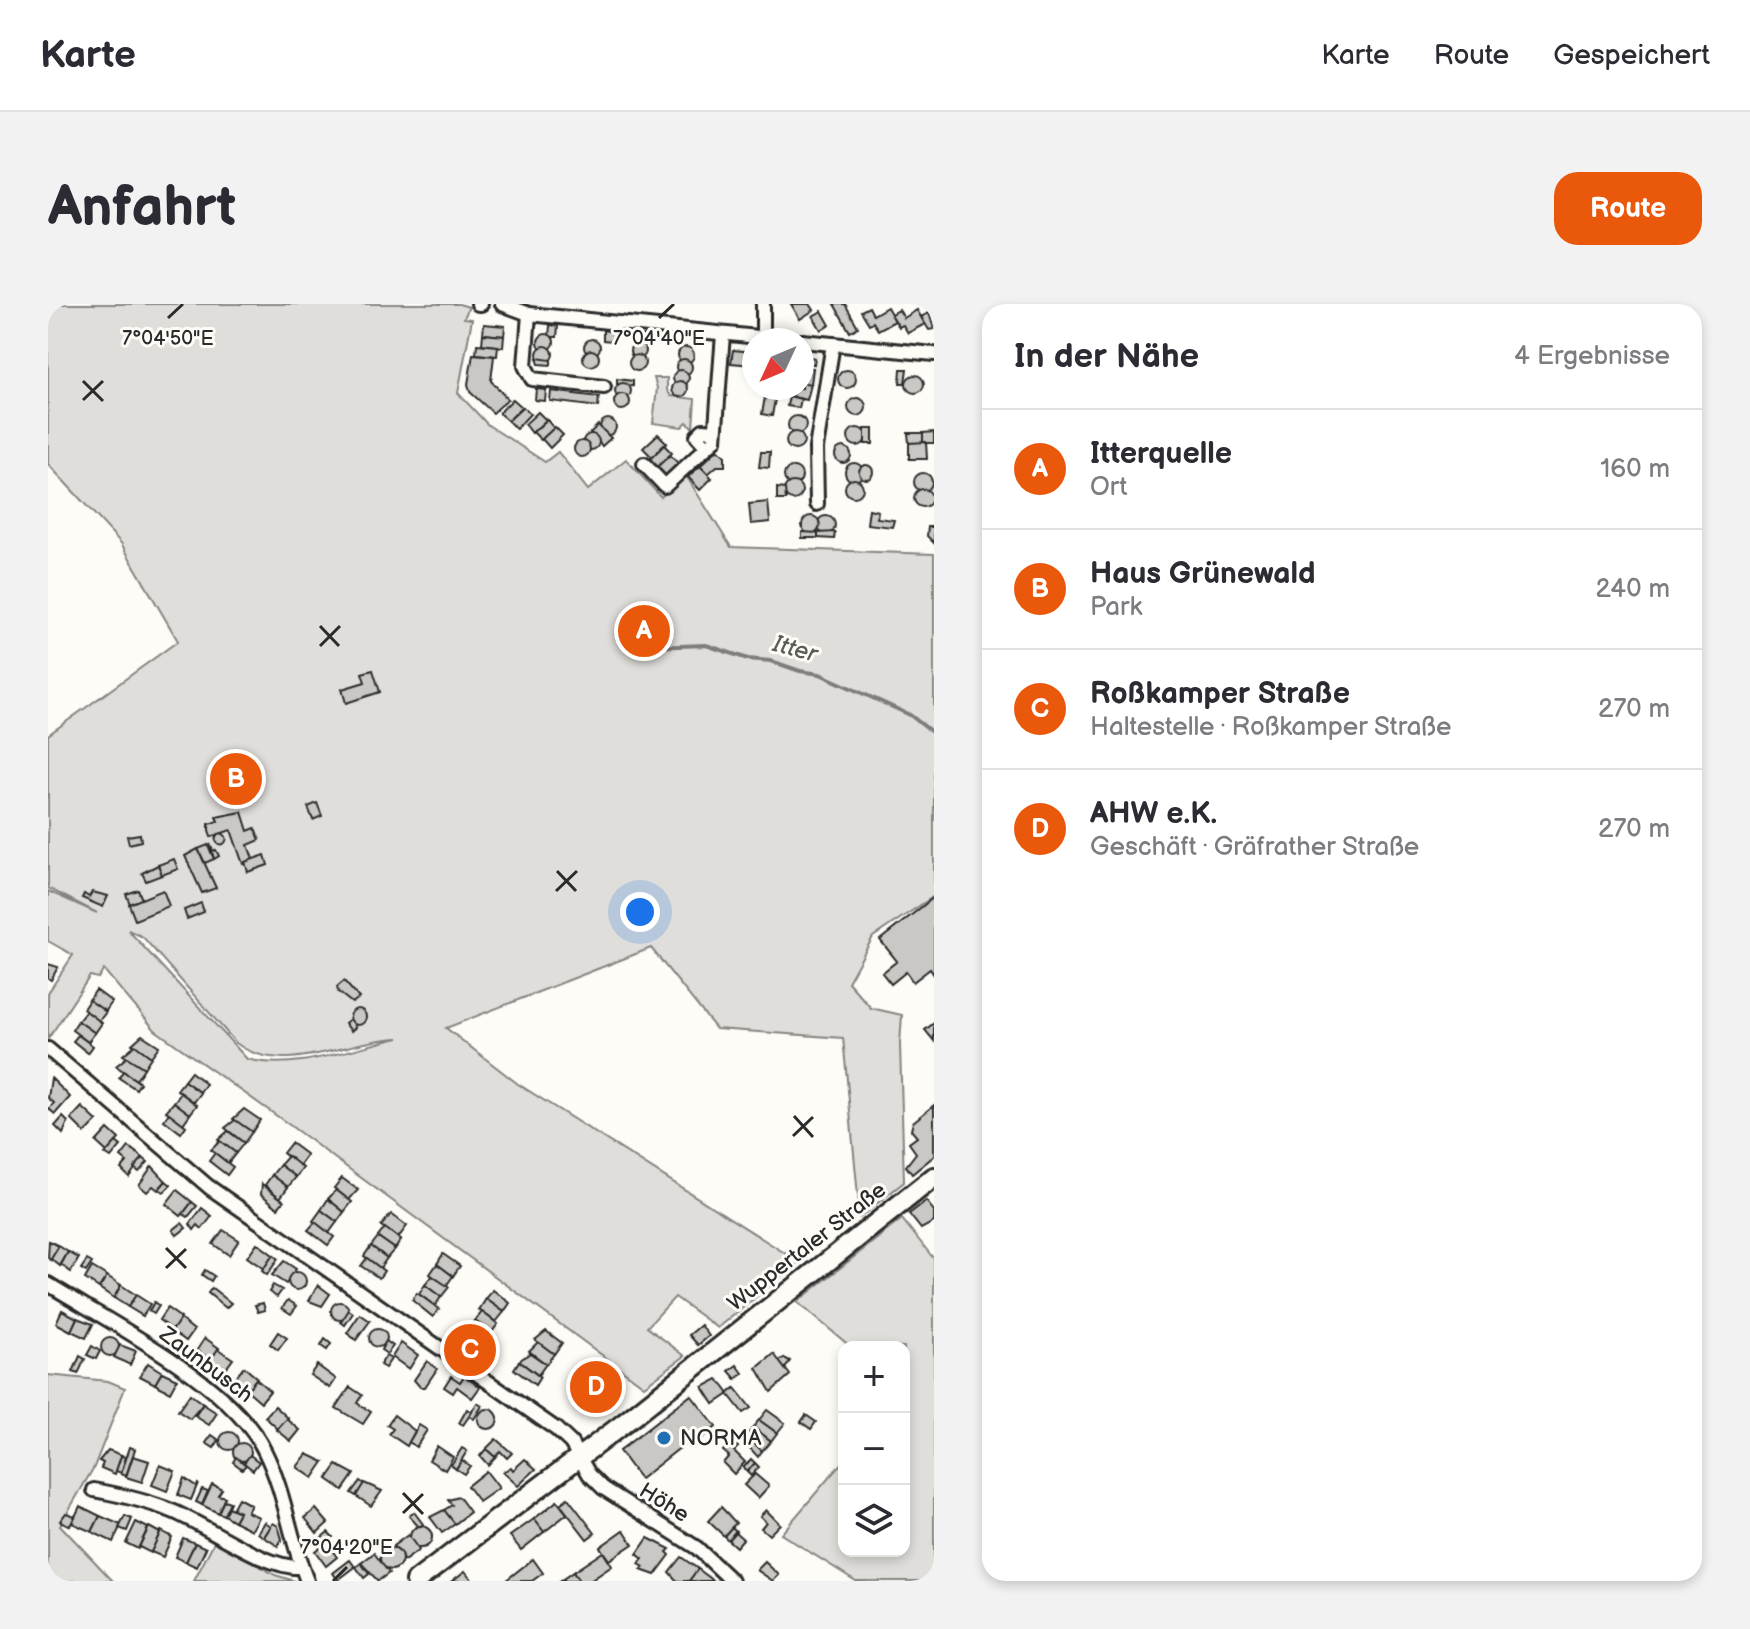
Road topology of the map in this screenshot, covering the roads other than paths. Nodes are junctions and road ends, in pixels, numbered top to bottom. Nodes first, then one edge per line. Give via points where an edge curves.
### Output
1 (502, 304) edge
2 (763, 304) edge
3 (529, 314) junction
4 (763, 328) edge
5 (723, 334) junction
6 (742, 336) edge
7 (814, 342) edge
8 (833, 344) junction
9 (934, 354) edge
10 (604, 387) dead end
11 (644, 464) dead end
12 (817, 504) dead end
13 (48, 1049) edge
14 (934, 1177) edge
15 (48, 1284) edge
16 (578, 1456) junction
17 (94, 1490) dead end
18 (301, 1567) junction
19 (307, 1581) edge
20 (416, 1581) edge
21 (732, 1581) edge

1 - 3 street
2 - 4 street
3 - 5 street
3 - 10 street via 525,366 532,379
5 - 6 street
5 - 11 street via 715,440 665,486
7 - 8 street
8 - 9 street
8 - 12 street via 816,448
13 - 16 street, Höhe via 209,1187 556,1429
14 - 16 main road, Wuppertaler Straße
15 - 18 street, Zaunbusch via 155,1350 228,1402 251,1427 276,1479
16 - 20 main road, Wuppertaler Straße
16 - 21 street, Höhe via 603,1488 697,1548
17 - 18 street via 172,1511 274,1564
18 - 19 street, Zaunbusch

